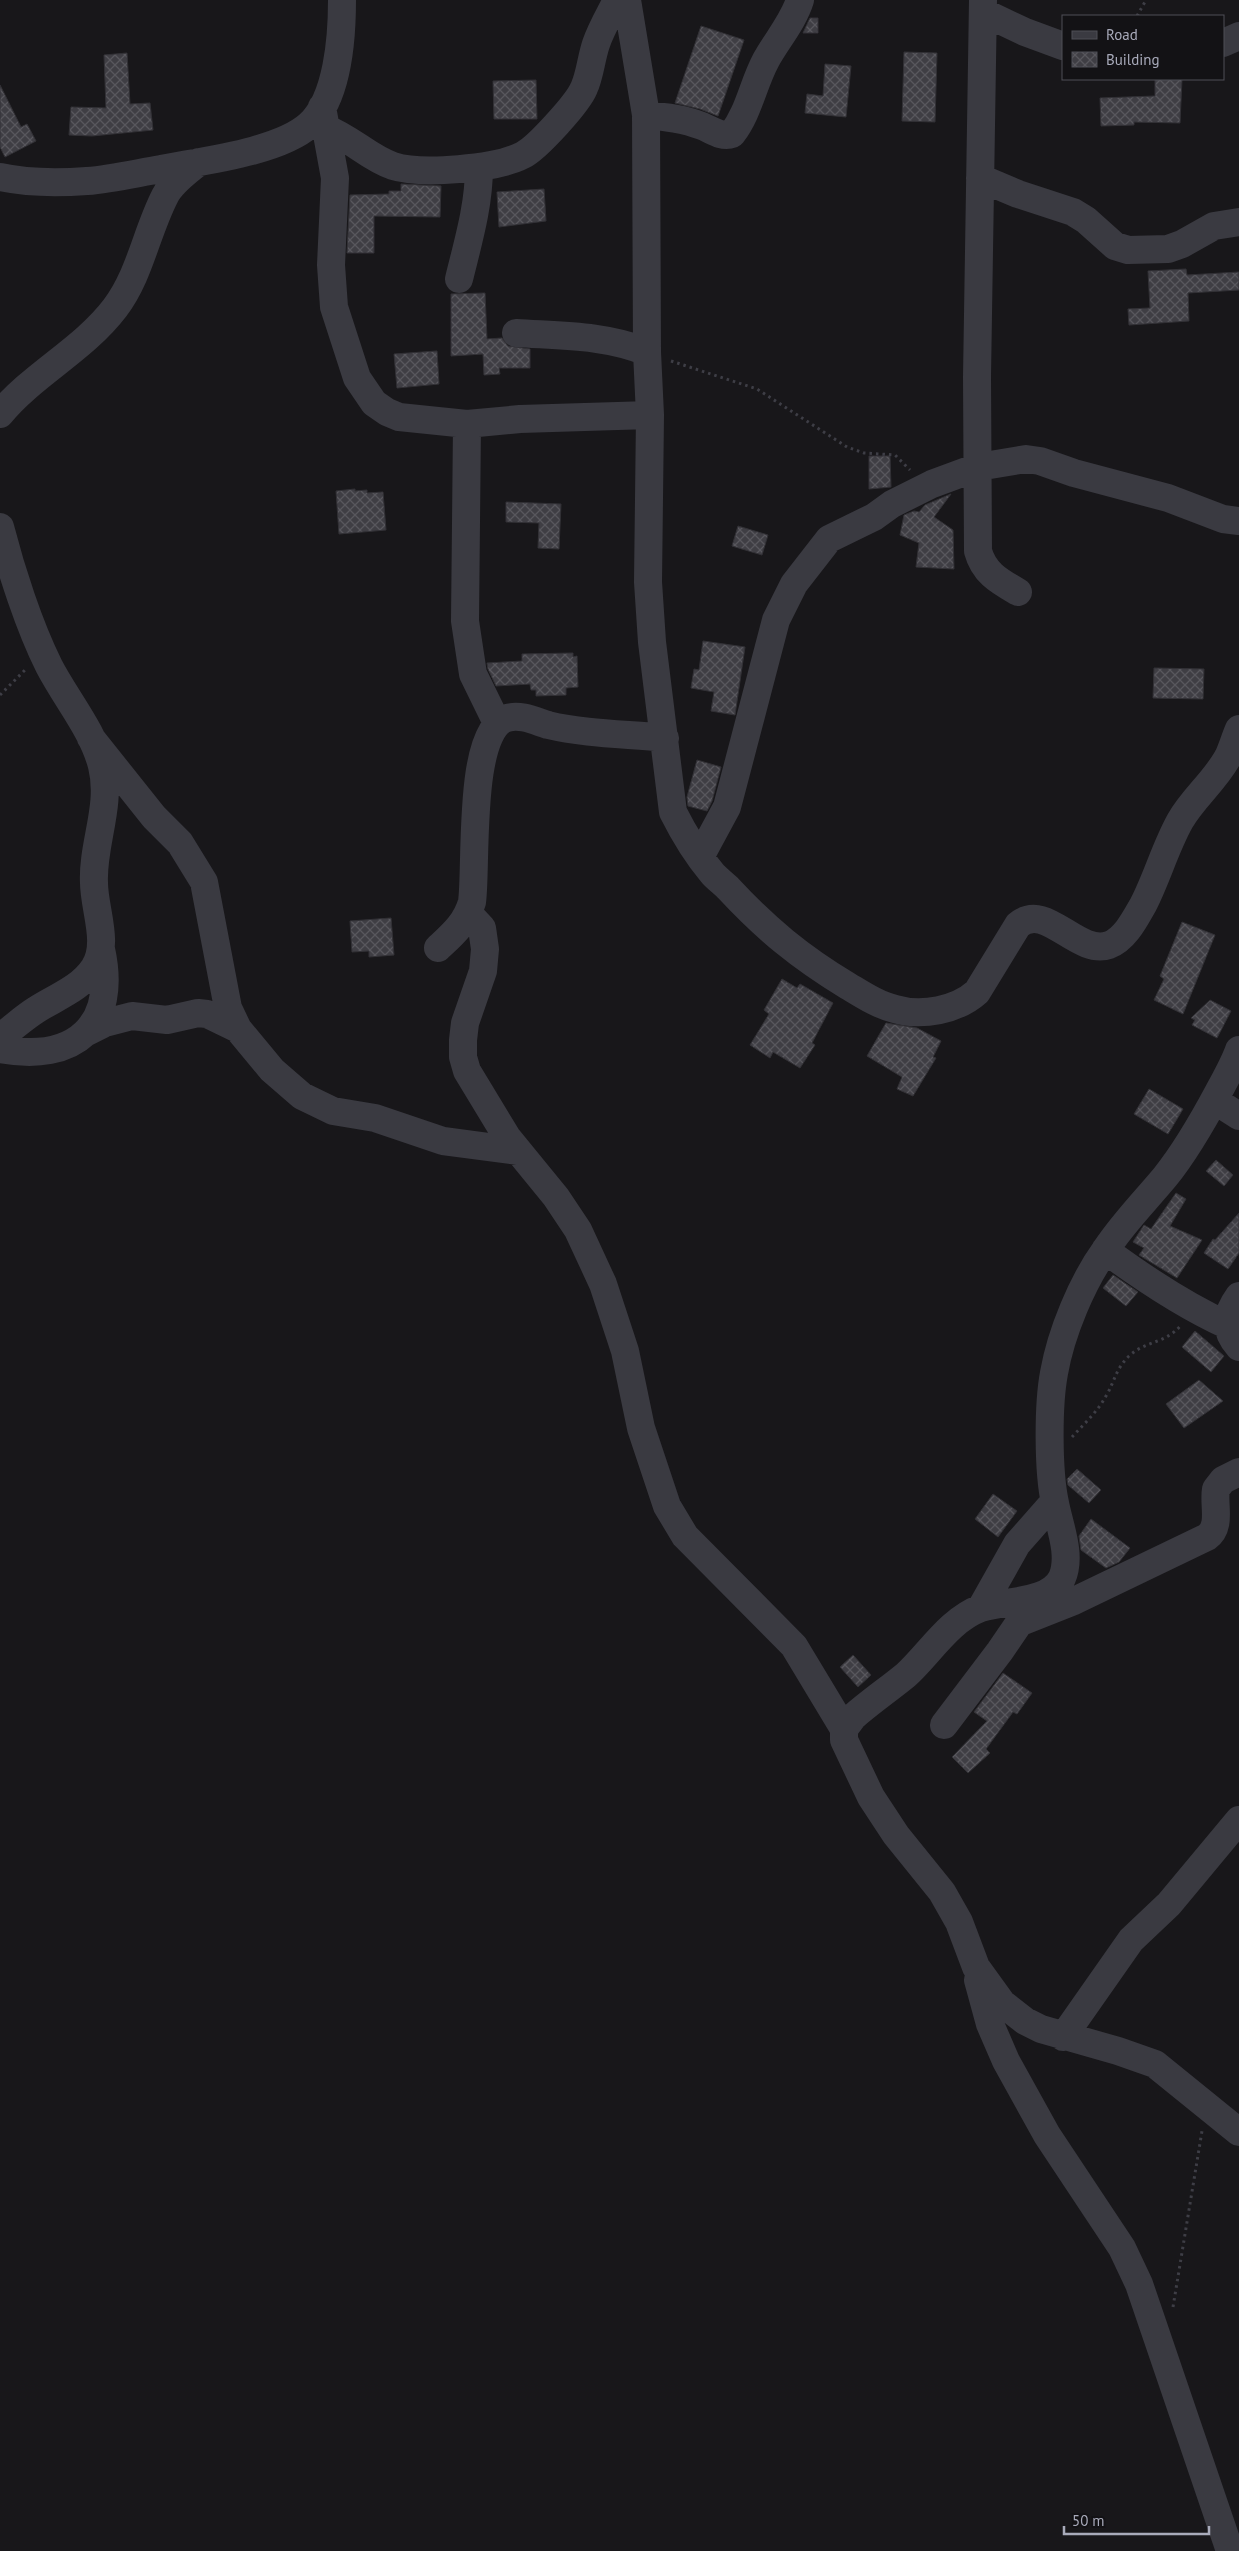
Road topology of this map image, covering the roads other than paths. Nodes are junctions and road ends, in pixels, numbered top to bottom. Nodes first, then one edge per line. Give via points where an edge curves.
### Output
1 (342, 0) edge
2 (617, 0) edge
3 (627, 0) edge
4 (800, 0) edge
5 (983, 6) edge
6 (1239, 36) edge
7 (1224, 43) edge
8 (1062, 46) edge
9 (646, 115) junction
10 (325, 118) junction
11 (199, 162) junction
12 (479, 167) junction
13 (0, 177) edge
14 (980, 178) junction
15 (1239, 222) edge
16 (459, 279) dead end
17 (516, 333) dead end
18 (647, 352) junction
19 (0, 414) edge
20 (650, 415) junction
21 (468, 424) junction
22 (978, 467) junction
23 (1239, 521) edge
24 (0, 527) edge
25 (1018, 592) dead end
26 (497, 723) junction
27 (1239, 729) edge
28 (91, 738) junction
29 (665, 738) junction
30 (700, 857) junction
31 (469, 914) junction
32 (438, 948) dead end
33 (101, 949) junction
34 (238, 1030) junction
35 (87, 1032) junction
36 (0, 1037) edge
37 (0, 1049) edge
38 (1239, 1050) edge
39 (1214, 1100) junction
40 (1239, 1116) edge
41 (518, 1152) junction
42 (1105, 1250) junction
43 (1239, 1296) edge
44 (1233, 1336) edge
45 (1239, 1472) edge
46 (1054, 1502) junction
47 (1035, 1596) junction
48 (981, 1608) junction
49 (1021, 1622) junction
50 (944, 1725) dead end
51 (844, 1729) junction
52 (1239, 1820) edge
53 (976, 1967) junction
54 (1063, 2037) junction
55 (1239, 2132) edge
56 (1230, 2551) edge

1 - 10 street via 339,49
2 - 12 street via 596,43 584,89 577,100 534,148 506,162
3 - 9 street
4 - 9 street via 765,62 750,102 732,134 722,135 676,118
5 - 8 street via 1025,32
5 - 14 street
6 - 7 street
9 - 18 street
10 - 11 street via 282,141
10 - 12 street via 344,136 378,159 408,170
10 - 21 street via 335,178 331,265 333,299 336,318 357,378 374,403 399,417
11 - 13 street via 87,181
11 - 19 street via 179,178 165,196 129,287 114,309
12 - 16 street via 473,222
14 - 15 street via 1073,212 1111,243 1128,250 1168,249 1214,226
14 - 22 street
17 - 18 street via 606,339
18 - 20 street
20 - 21 street
20 - 29 street via 648,582 652,642
21 - 26 street via 465,620 473,674
22 - 23 street via 1026,459 1040,461 1168,498 1223,519
22 - 25 street via 978,551 982,564 993,577
22 - 30 street via 922,489 829,539 794,584 776,620 727,807
24 - 28 street via 9,561 43,652
26 - 29 street via 508,717 521,717 593,732
26 - 31 street via 486,746 477,790 474,888
27 - 30 street via 1228,758 1178,824 1148,894 1118,940 1109,945 1094,946 1042,920 1024,921 1018,925 977,992 951,1008 896,1010 871,1000 831,976 756,919
28 - 33 street via 105,781 93,869
28 - 34 street via 154,817 180,843 204,882 228,1008
29 - 30 street via 674,812
31 - 32 street
31 - 41 street via 482,928 485,949 483,971 465,1023 463,1057 475,1086
33 - 35 street via 106,977 104,994
33 - 36 street via 97,964 79,984 25,1017
34 - 35 street via 207,1014 198,1013 167,1020 132,1016 105,1022
34 - 41 street via 283,1080 302,1096 333,1111 375,1118 443,1141
35 - 37 street via 76,1043 51,1050 15,1052
38 - 39 street
39 - 40 street
39 - 42 street via 1166,1175
41 - 51 street via 556,1197 578,1230 603,1284 625,1351 641,1428 667,1506 685,1536 794,1646
42 - 44 street
42 - 46 street via 1080,1296 1063,1336 1056,1364 1050,1409
43 - 44 street via 1228,1314
45 - 49 street via 1216,1489 1216,1526 1207,1537
46 - 47 street via 1061,1526 1062,1578 1056,1586
46 - 48 street via 1017,1544
47 - 48 street
47 - 49 street
48 - 51 street via 939,1639 905,1675 853,1716
49 - 50 street
51 - 53 street via 846,1749 871,1798 942,1892 959,1922
52 - 54 street via 1169,1904 1131,1940
53 - 54 street via 1012,2011 1041,2029
53 - 56 street via 990,2024 1006,2061 1048,2135 1122,2248 1139,2284
54 - 55 street via 1155,2064

